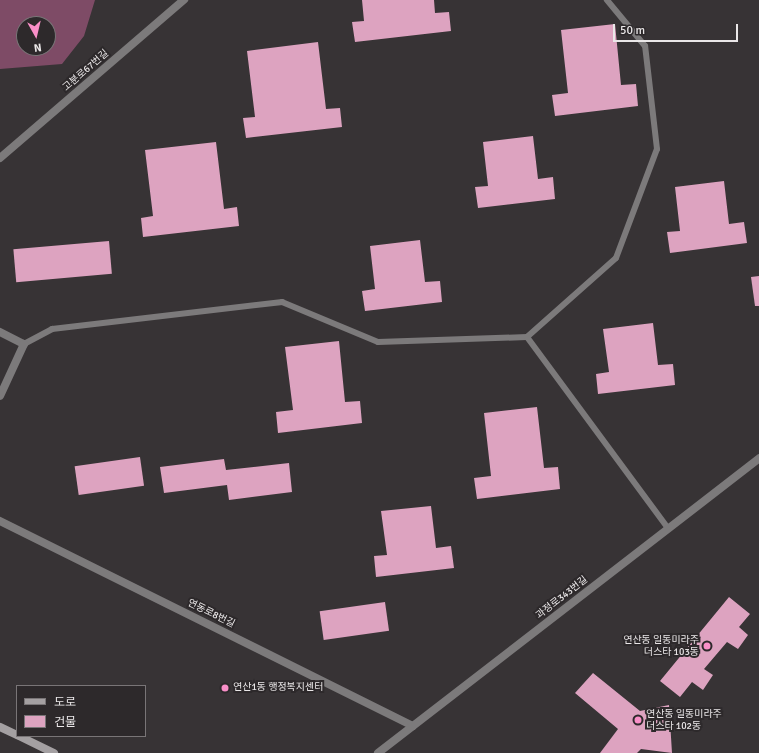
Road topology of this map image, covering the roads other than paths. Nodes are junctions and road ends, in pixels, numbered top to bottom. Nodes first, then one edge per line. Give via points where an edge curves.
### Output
1 (184, 0) edge
2 (607, 0) edge
3 (0, 158) edge
4 (0, 332) edge
5 (528, 337) junction
6 (24, 344) junction
7 (0, 396) edge
8 (759, 458) edge
9 (0, 520) edge
10 (668, 528) junction
11 (413, 726) junction
12 (0, 727) edge
13 (16, 735) edge
14 (20, 737) edge
15 (54, 753) edge
16 (378, 753) edge

1 - 3 street, 고분로67번길
2 - 5 lane via 645,46 657,149 616,258
4 - 6 street
5 - 6 lane via 378,342 282,302 52,329
5 - 10 lane
6 - 7 street
8 - 10 street, 과정로343번길
9 - 11 street, 연동로8번길
10 - 11 street, 과정로343번길
11 - 16 street, 과정로343번길
12 - 13 main road
14 - 15 main road

